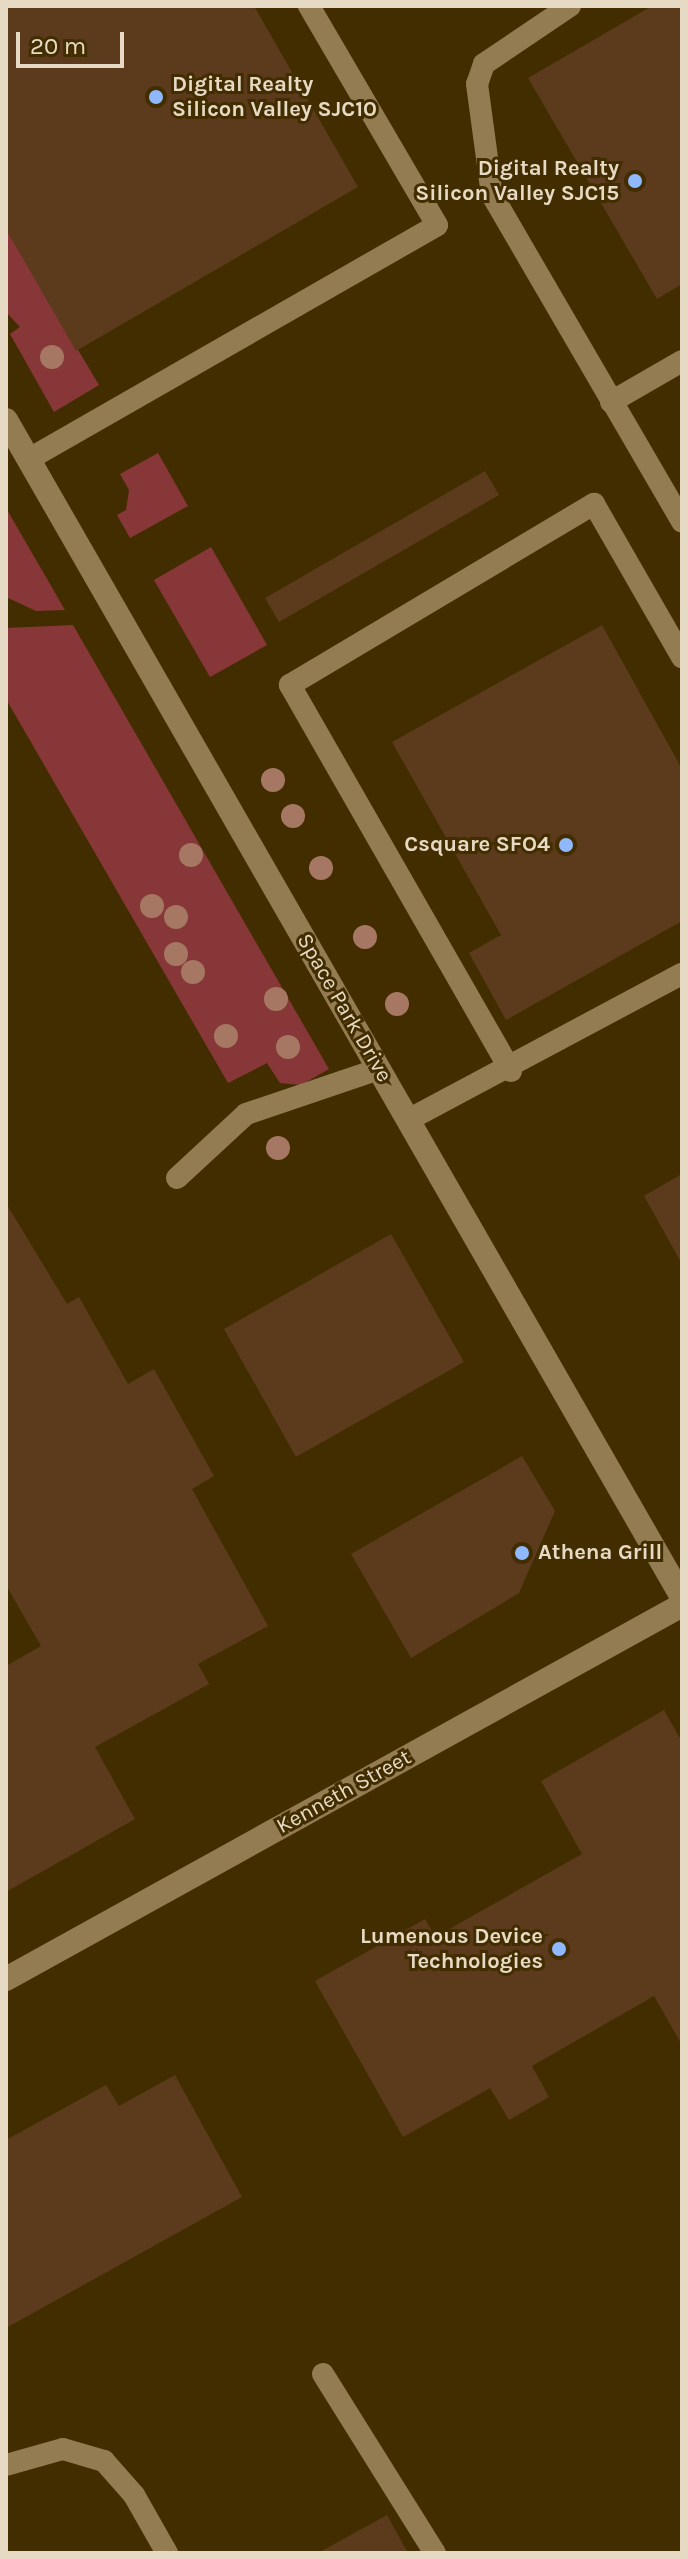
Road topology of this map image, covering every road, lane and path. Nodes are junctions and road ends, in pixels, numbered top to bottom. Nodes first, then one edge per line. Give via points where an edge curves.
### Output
1 (309, 6) edge
2 (570, 6) edge
3 (682, 361) edge
4 (611, 402) junction
5 (6, 420) edge
6 (29, 459) junction
7 (682, 522) edge
8 (682, 657) edge
9 (682, 974) edge
10 (379, 1069) junction
11 (511, 1071) junction
12 (408, 1120) junction
13 (177, 1178) dead end
14 (682, 1597) edge
15 (682, 1605) edge
16 (6, 1979) edge
17 (323, 2374) dead end
18 (6, 2465) edge
19 (167, 2553) edge
20 (435, 2553) edge

1 - 6 lane via 437,225
2 - 4 lane via 484,64 477,84 483,146 492,195
3 - 4 lane
4 - 7 lane
5 - 6 street, Space Park Drive
6 - 10 street, Space Park Drive
8 - 11 lane via 594,504 290,685
9 - 11 lane
10 - 12 street, Space Park Drive
10 - 13 lane via 246,1114
11 - 12 lane
12 - 14 street, Space Park Drive
15 - 16 street, Kenneth Street
17 - 20 lane
18 - 19 lane via 63,2449 104,2461 134,2495

